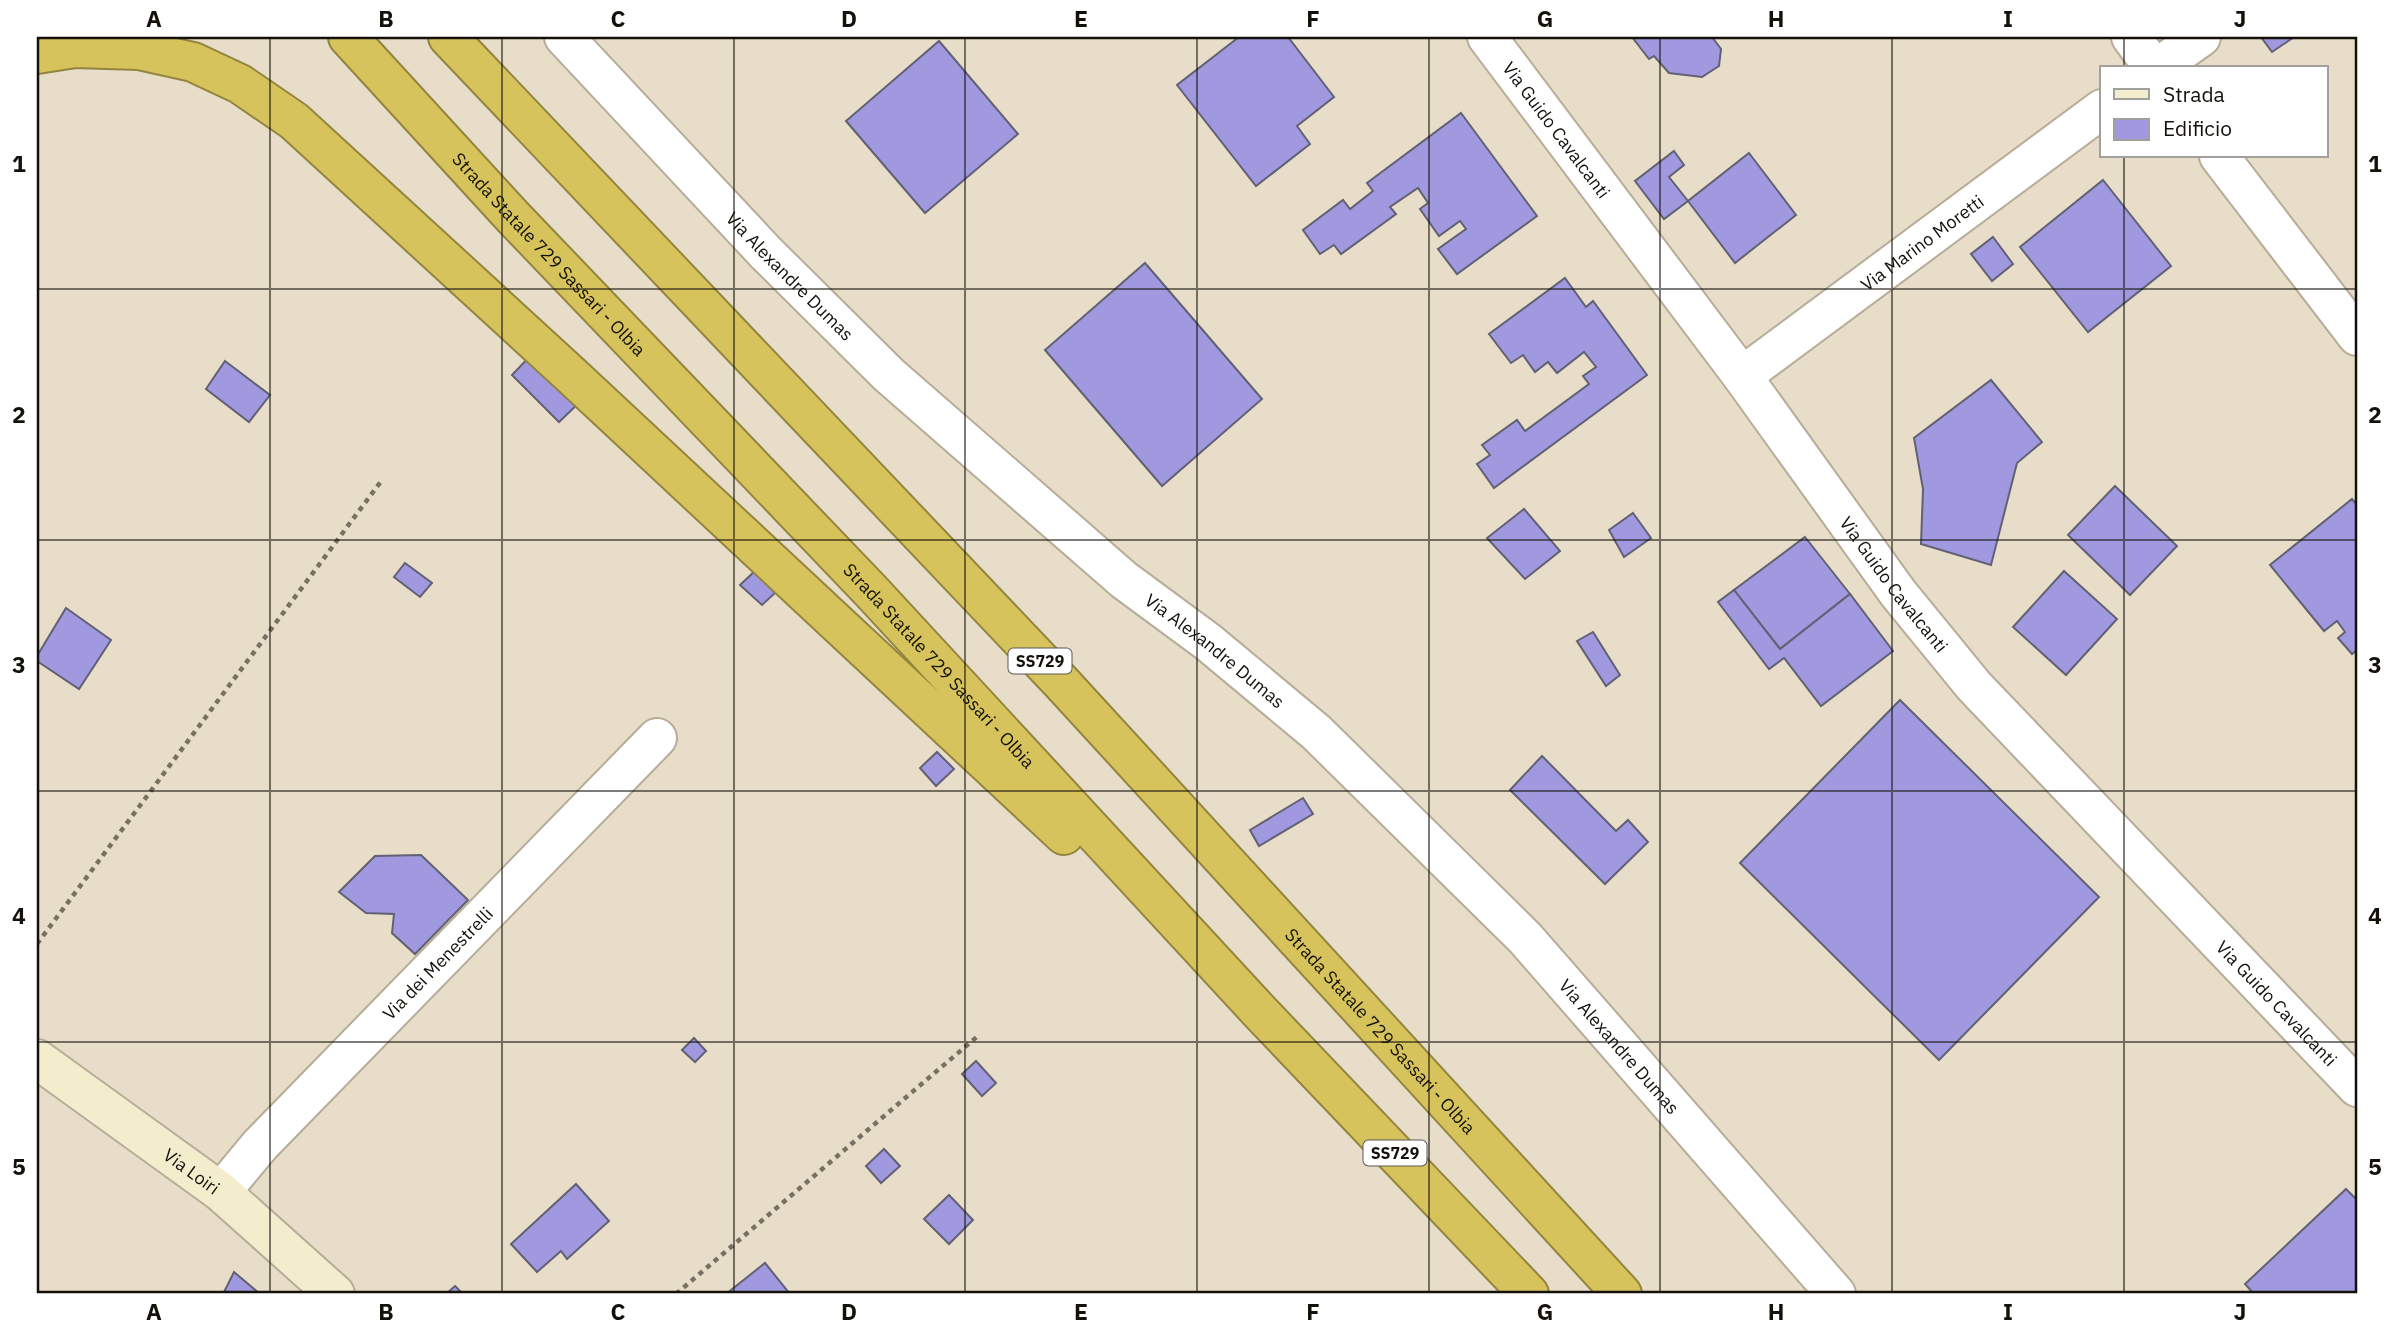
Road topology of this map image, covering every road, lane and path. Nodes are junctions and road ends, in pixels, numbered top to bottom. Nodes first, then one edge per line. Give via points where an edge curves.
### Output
1 (348, 37) edge
2 (448, 37) edge
3 (564, 37) edge
4 (1487, 37) edge
5 (2131, 37) edge
6 (2201, 37) edge
7 (37, 54) edge
8 (2154, 66) edge
9 (2159, 66) edge
10 (2100, 110) edge
11 (2221, 158) edge
12 (2357, 336) edge
13 (1742, 376) junction
14 (382, 480) dead end
15 (657, 738) dead end
16 (37, 944) edge
17 (1260, 1012) junction
18 (979, 1035) dead end
19 (37, 1059) edge
20 (2356, 1085) edge
21 (221, 1192) junction
22 (335, 1294) edge
23 (676, 1294) edge
24 (1530, 1294) edge
25 (1622, 1294) edge
26 (1836, 1294) edge

1 - 17 highway, Strada Statale 729 Sassari - Olbia / SS729 via 512,216 871,591
2 - 25 highway, Strada Statale 729 Sassari - Olbia / SS729 via 1060,681
3 - 26 street, Via Alexandre Dumas via 766,253 889,375 1124,580 1208,642 1316,732 1525,938
4 - 13 street, Via Guido Cavalcanti
5 - 8 street
6 - 9 street
7 - 17 highway via 75,48 139,50 194,62 240,84 294,121
10 - 13 street, Via Marino Moretti
11 - 12 street
13 - 20 street, Via Guido Cavalcanti via 1898,593 1974,686
14 - 16 path
15 - 21 street, Via dei Menestrelli via 260,1145
17 - 24 highway, Strada Statale 729 Sassari - Olbia / SS729
18 - 23 path
19 - 21 street, Via Loiri
21 - 22 street, Via Loiri

